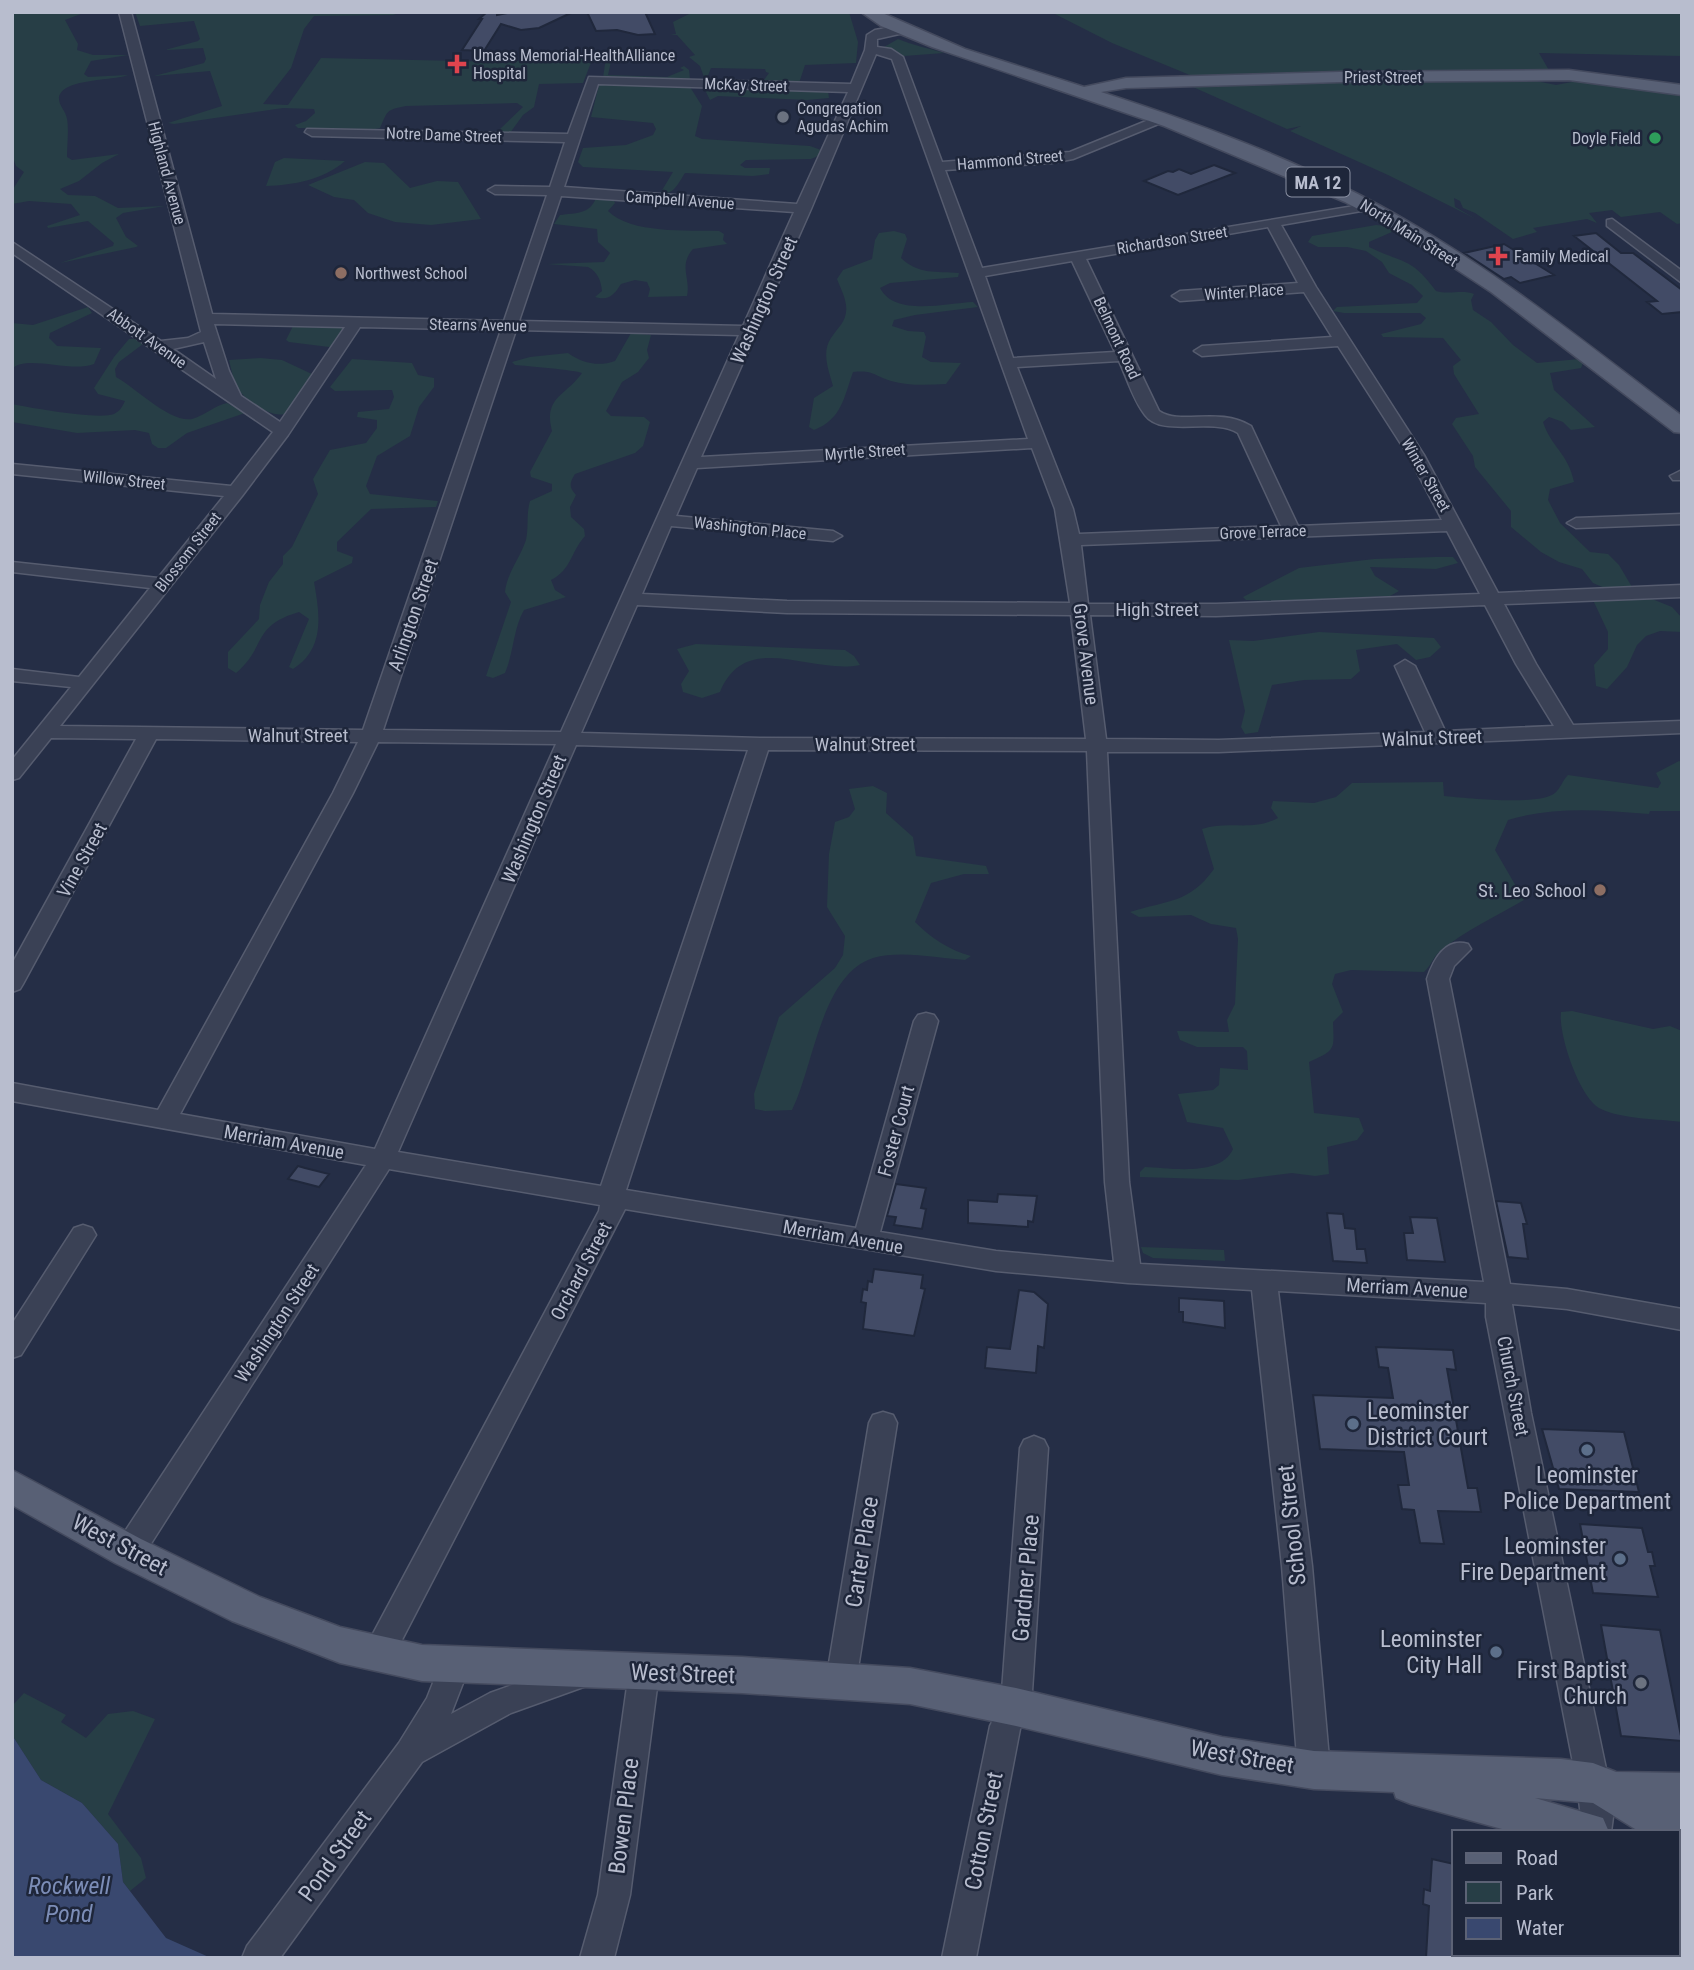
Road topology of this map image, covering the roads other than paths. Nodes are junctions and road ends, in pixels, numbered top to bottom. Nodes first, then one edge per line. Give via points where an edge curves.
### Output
1 (125, 12) edge
2 (869, 12) edge
3 (884, 12) edge
4 (904, 29) junction
5 (870, 54) junction
6 (593, 79) joint
7 (1126, 83) junction
8 (1066, 87) junction
9 (856, 88) junction
10 (1682, 90) edge
11 (1084, 93) junction
12 (1161, 120) junction
13 (312, 132) dead end
14 (575, 138) junction
15 (937, 166) junction
16 (495, 190) dead end
17 (556, 191) junction
18 (1367, 206) junction
19 (804, 209) junction
20 (1273, 223) junction
21 (1612, 223) dead end
22 (12, 246) edge
23 (1077, 256) junction
24 (977, 273) junction
25 (1682, 279) edge
26 (1308, 287) junction
27 (1180, 296) dead end
28 (355, 323) junction
29 (209, 326) junction
30 (512, 326) junction
31 (750, 331) junction
32 (1343, 341) junction
33 (160, 346) junction
34 (1202, 351) dead end
35 (1126, 356) junction
36 (1007, 363) junction
37 (235, 399) junction
38 (1157, 419) joint
39 (1682, 427) edge
40 (282, 431) junction
41 (1039, 443) junction
42 (692, 463) junction
43 (12, 468) edge
44 (236, 492) junction
45 (1682, 519) edge
46 (666, 520) junction
47 (1577, 523) dead end
48 (1455, 525) junction
49 (1292, 531) junction
50 (833, 536) dead end
51 (1071, 540) junction
52 (12, 567) edge
53 (164, 584) junction
54 (1682, 591) edge
55 (1493, 598) junction
56 (631, 599) junction
57 (1080, 609) junction
58 (1405, 666) dead end
59 (12, 675) edge
60 (83, 683) junction
61 (1682, 727) edge
62 (48, 732) junction
63 (1568, 733) junction
64 (149, 734) junction
65 (371, 736) junction
66 (1438, 737) junction
67 (568, 738) junction
68 (760, 744) junction
69 (1097, 744) junction
70 (12, 774) edge
71 (1460, 949) dead end
72 (12, 984) edge
73 (926, 1021) dead end
74 (12, 1092) edge
75 (164, 1121) junction
76 (383, 1159) junction
77 (614, 1198) junction
78 (83, 1236) dead end
79 (865, 1241) junction
80 (1128, 1273) junction
81 (1264, 1281) junction
82 (1499, 1293) junction
83 (1682, 1320) edge
84 (12, 1347) edge
85 (883, 1423) dead end
86 (1034, 1448) dead end
87 (12, 1486) edge
88 (128, 1551) junction
89 (379, 1653) junction
90 (455, 1665) junction
91 (590, 1671) junction
92 (644, 1672) junction
93 (841, 1681) junction
94 (1016, 1707) junction
95 (410, 1753) junction
96 (1314, 1770) junction
97 (1682, 1793) edge
98 (1597, 1807) edge
99 (1670, 1830) edge
100 (259, 1958) edge
101 (597, 1958) edge
102 (960, 1958) edge

1 - 29 street, Highland Avenue
2 - 4 main road, North Main Street / MA 12
3 - 4 main road, North Main Street / MA 12
4 - 5 street via 882,39
4 - 8 main road, North Main Street / MA 12 via 960,53
5 - 9 street, Washington Street
5 - 15 street, Grove Avenue via 899,65
6 - 9 street, McKay Street
6 - 14 street, Arlington Street
7 - 8 main road
7 - 10 main road, Priest Street via 1569,75
7 - 11 main road, Priest Street
8 - 11 main road, North Main Street / MA 12
9 - 19 street, Washington Street
11 - 12 main road, North Main Street / MA 12
12 - 15 street, Hammond Street via 1073,155
12 - 18 main road, North Main Street / MA 12 via 1296,172
13 - 14 street, Notre Dame Street
14 - 17 street, Arlington Street
15 - 24 street, Grove Avenue
16 - 17 street, Campbell Avenue
17 - 19 street, Campbell Avenue
17 - 30 street, Arlington Street
18 - 20 street, Richardson Street
18 - 39 main road, North Main Street / MA 12 via 1555,328
19 - 31 street, Washington Street
20 - 23 street, Richardson Street
20 - 26 street, Winter Street
21 - 25 street
22 - 33 street, Abbott Avenue
23 - 24 street, Richardson Street
23 - 35 street, Belmont Road
24 - 36 street, Grove Avenue
26 - 27 street, Winter Place
26 - 32 street, Winter Street
28 - 29 street, Stearns Avenue
28 - 30 street, Stearns Avenue
28 - 40 street, Blossom Street
29 - 33 street via 192,342
29 - 37 street, Highland Avenue via 225,382
30 - 31 street, Stearns Avenue
30 - 65 street, Arlington Street
31 - 42 street, Washington Street
32 - 34 street
32 - 48 street, Winter Street
33 - 37 street, Abbott Avenue
35 - 36 street
35 - 38 street, Belmont Road
36 - 41 street, Grove Avenue
37 - 40 street, Abbott Avenue
38 - 49 street via 1218,419 1238,424 1245,430
40 - 44 street, Blossom Street
41 - 42 street, Myrtle Street
41 - 51 street, Grove Avenue
42 - 46 street, Washington Street
43 - 44 street, Willow Street
44 - 53 street, Blossom Street
45 - 47 street
46 - 50 street, Washington Place
46 - 56 street, Washington Street
48 - 49 street, Grove Terrace
48 - 55 street, Winter Street
49 - 51 street, Grove Terrace
51 - 57 street, Grove Avenue
52 - 53 street
53 - 60 street, Blossom Street
54 - 55 street, High Street
55 - 57 street, High Street via 1216,610
55 - 63 street, Winter Street via 1525,664
56 - 57 street, High Street via 787,607
56 - 67 street, Washington Street
57 - 69 street, Grove Avenue
58 - 66 street
59 - 60 street
60 - 62 street, Blossom Street
61 - 63 street, Walnut Street
62 - 64 street, Walnut Street
62 - 70 street, Blossom Street
63 - 66 street, Walnut Street
64 - 65 street, Walnut Street
64 - 72 street, Vine Street
65 - 67 street, Walnut Street
65 - 75 street, Arlington Street
66 - 69 street, Walnut Street via 1265,746
67 - 68 street, Walnut Street
67 - 76 street, Washington Street
68 - 69 street, Walnut Street
68 - 77 street, Orchard Street via 614,1183
69 - 80 street, Grove Avenue via 1117,1182
71 - 82 street, Church Street via 1446,959 1438,979
73 - 79 street, Foster Court
74 - 75 street, Merriam Avenue
75 - 76 street, Merriam Avenue
76 - 77 street, Merriam Avenue
76 - 88 street, Washington Street
77 - 79 street, Merriam Avenue
77 - 89 street, Orchard Street via 589,1257
78 - 84 street
79 - 80 street, Merriam Avenue via 1016,1264
80 - 81 street, Merriam Avenue
81 - 82 street, Merriam Avenue
81 - 96 street, School Street via 1297,1566
82 - 83 street, Merriam Avenue via 1567,1299
82 - 98 street, Church Street via 1499,1317 1517,1413
85 - 93 street, Carter Place
86 - 94 street, Gardner Place
87 - 88 main road, West Street
88 - 89 main road, West Street via 246,1609 340,1645
89 - 90 main road, West Street
90 - 91 main road, West Street
90 - 95 street, Pond Street via 440,1705
91 - 92 main road, West Street
91 - 95 street, Pond Street via 500,1703
92 - 93 main road, West Street
92 - 101 street, Bowen Place via 614,1895
93 - 94 main road, West Street via 910,1686
94 - 96 main road, West Street via 1222,1756
94 - 102 street, Cotton Street via 1005,1726
95 - 100 street, Pond Street
96 - 98 main road, West Street via 1384,1774 1444,1795
97 - 98 main road, West Street
98 - 99 main road

